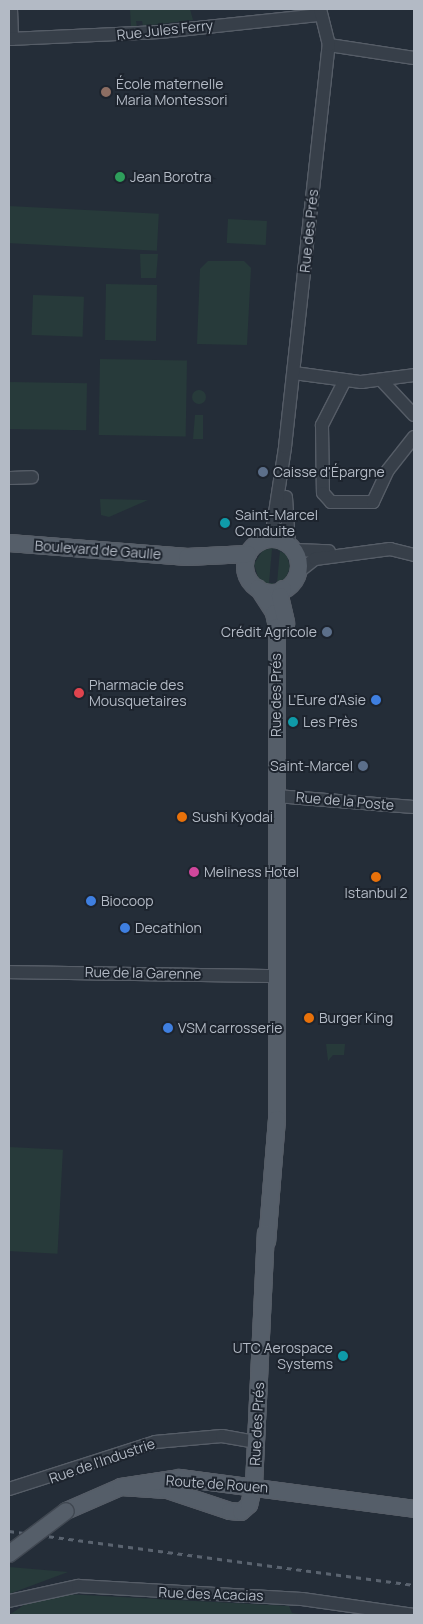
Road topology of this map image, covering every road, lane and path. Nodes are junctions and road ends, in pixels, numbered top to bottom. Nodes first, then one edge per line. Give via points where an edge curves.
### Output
1 (11, 9) edge
2 (320, 12) edge
3 (10, 39) edge
4 (329, 45) junction
5 (414, 58) edge
6 (294, 373) junction
7 (414, 375) edge
8 (344, 380) junction
9 (383, 382) junction
10 (414, 415) edge
11 (414, 437) edge
12 (285, 447) junction
13 (32, 477) dead end
14 (9, 478) edge
15 (271, 539) junction
16 (9, 543) edge
17 (291, 548) junction
18 (376, 550) junction
19 (248, 554) junction
20 (414, 555) edge
21 (187, 557) junction
22 (297, 573) junction
23 (246, 574) junction
24 (258, 588) junction
25 (283, 589) junction
26 (280, 796) junction
27 (414, 807) edge
28 (9, 972) edge
29 (277, 976) junction
30 (256, 1442) junction
31 (254, 1485) junction
32 (121, 1487) junction
33 (9, 1489) edge
34 (414, 1509) edge
35 (9, 1554) edge
36 (9, 1601) edge
37 (414, 1615) edge

1 - 3 street
2 - 3 street, Rue Jules Ferry via 160,32
2 - 4 street, Rue des Prés
4 - 5 street
4 - 6 street, Rue des Prés
6 - 8 street
6 - 12 street, Rue des Prés
7 - 9 street
8 - 9 street
8 - 11 street via 322,425 323,493 331,502 373,502 388,470
9 - 10 street
12 - 15 street, Rue des Prés
12 - 17 street, Rue des Prés
13 - 14 street
15 - 17 main road
15 - 19 main road via 257,543
16 - 21 main road, Boulevard de Gaulle
17 - 18 street
17 - 22 main road
18 - 20 street
18 - 22 street via 315,559
19 - 21 main road, Boulevard de Gaulle
19 - 23 main road
21 - 23 main road, Boulevard de Gaulle via 239,566
22 - 25 main road
23 - 24 main road
24 - 25 main road
24 - 26 main road, Rue des Prés via 274,613 277,627
25 - 26 main road, Rue des Prés
26 - 27 street, Rue de la Poste
26 - 29 main road, Rue des Prés
28 - 29 street, Rue de la Garenne
29 - 30 main road, Rue des Prés via 265,1174 267,1242
30 - 31 main road, Rue des Prés
30 - 33 street, Rue de l'Industrie via 222,1436 155,1442
31 - 32 main road, Route de Rouen via 180,1478
31 - 32 main road, Rue des Prés via 249,1505 241,1512 167,1490
31 - 34 main road, Route de Rouen
32 - 35 main road, Route de Rouen, bridge via 66,1510
36 - 37 street, Rue des Acacias via 78,1586 302,1599

